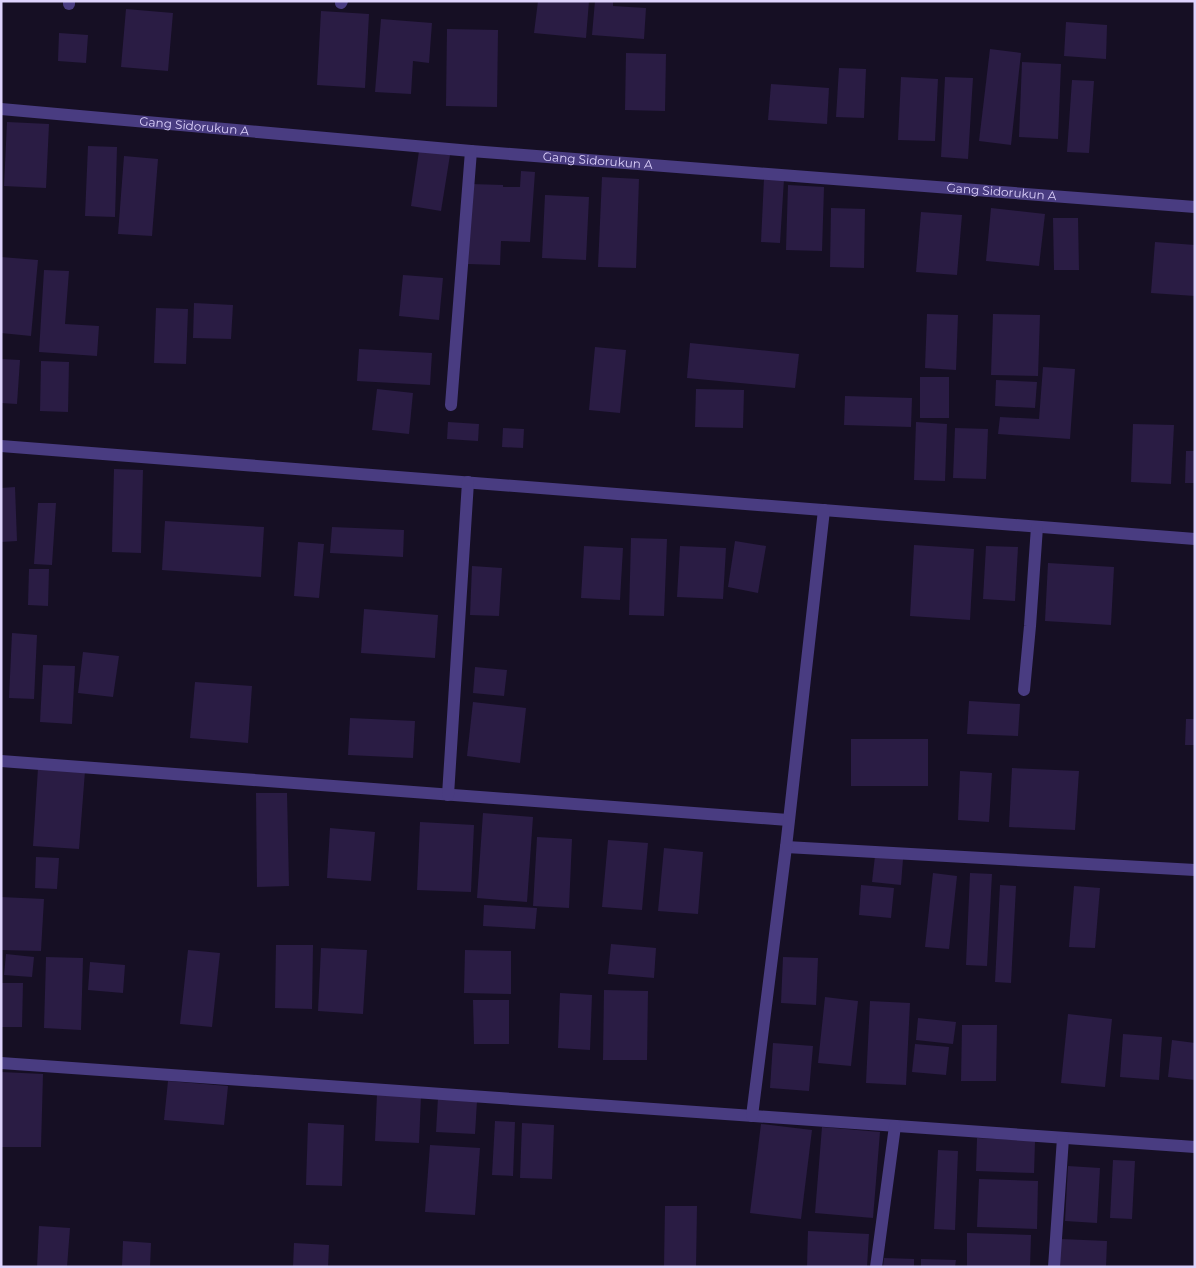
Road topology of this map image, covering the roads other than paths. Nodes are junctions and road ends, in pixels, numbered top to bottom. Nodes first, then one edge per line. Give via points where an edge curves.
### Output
1 (1, 109) edge
2 (471, 151) junction
3 (1195, 207) edge
4 (452, 405) dead end
5 (1, 446) edge
6 (468, 482) junction
7 (824, 510) junction
8 (1037, 527) junction
9 (1195, 539) edge
10 (1024, 690) dead end
11 (1, 761) edge
12 (448, 795) junction
13 (788, 820) junction
14 (786, 847) junction
15 (1195, 870) edge
16 (1, 1063) edge
17 (752, 1116) junction
18 (895, 1126) junction
19 (1063, 1138) junction
20 (1195, 1147) edge
21 (876, 1267) edge
22 (1054, 1267) edge

1 - 2 street, Gang Sidorukun A
2 - 3 street, Gang Sidorukun A
2 - 4 street
5 - 6 street
6 - 7 street
6 - 12 street
7 - 8 street
7 - 13 street
8 - 9 street
8 - 10 street
11 - 12 street
12 - 13 street
13 - 14 street
14 - 15 street
14 - 17 street
16 - 17 street
17 - 18 street
18 - 19 street
18 - 21 street
19 - 20 street
19 - 22 street

